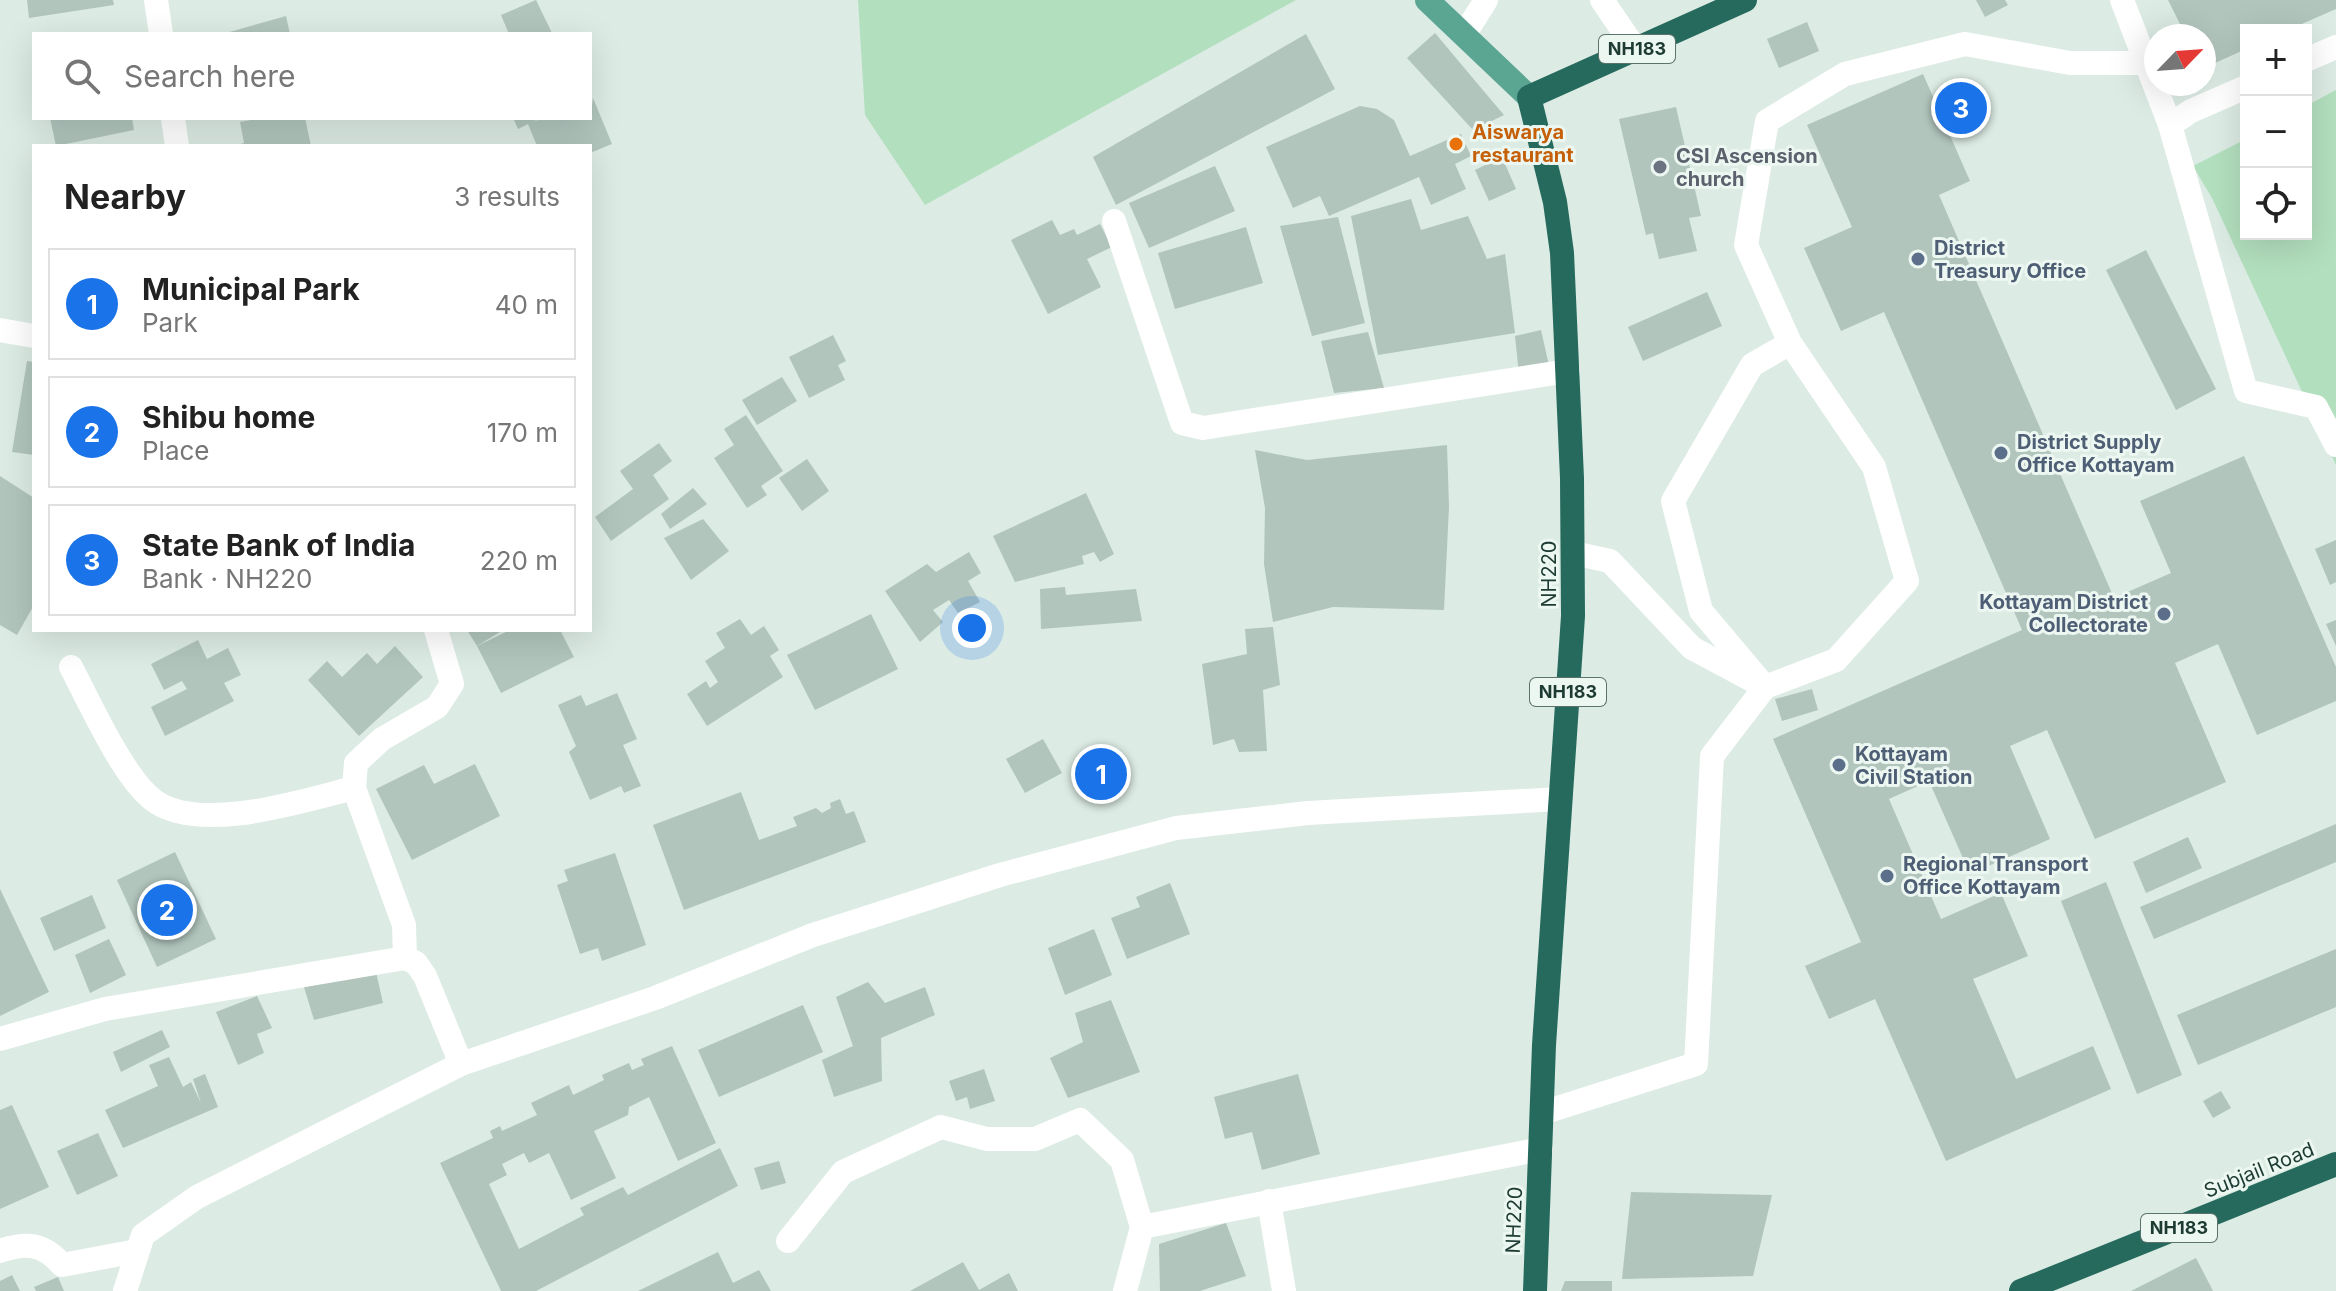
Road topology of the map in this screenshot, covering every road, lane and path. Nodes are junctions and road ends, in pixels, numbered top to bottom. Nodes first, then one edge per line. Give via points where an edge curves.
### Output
1 (156, 0) edge
2 (1427, 0) edge
3 (1486, 0) edge
4 (1602, 0) edge
5 (1745, 0) edge
6 (2122, 0) edge
7 (161, 32) edge
8 (1464, 35) junction
9 (2336, 47) edge
10 (1636, 50) junction
11 (2312, 57) edge
12 (2144, 58) edge
13 (2144, 63) edge
14 (2240, 90) edge
15 (2159, 96) edge
16 (1529, 97) junction
17 (173, 120) edge
18 (2170, 125) junction
19 (177, 144) edge
20 (1114, 221) dead end
21 (0, 330) edge
22 (32, 336) edge
23 (1790, 343) junction
24 (1568, 371) junction
25 (2336, 445) edge
26 (1573, 553) junction
27 (437, 632) edge
28 (71, 667) dead end
29 (1765, 687) junction
30 (354, 788) junction
31 (1560, 799) junction
32 (405, 958) junction
33 (0, 1039) edge
34 (461, 1064) junction
35 (1542, 1113) junction
36 (1541, 1149) junction
37 (2336, 1164) edge
38 (1269, 1201) junction
39 (1142, 1227) junction
40 (788, 1241) dead end
41 (0, 1251) edge
42 (137, 1251) junction
43 (125, 1291) edge
44 (1125, 1291) edge
45 (1284, 1291) edge
46 (1535, 1291) edge
47 (2021, 1291) edge

1 - 7 street
2 - 8 main road
3 - 8 street
4 - 10 street
5 - 10 highway, NH183
6 - 12 street
8 - 16 main road
9 - 11 street
10 - 16 highway, NH183
13 - 23 street via 2070,63 1965,44 1845,74 1767,121 1746,245
14 - 18 street
15 - 18 street
16 - 24 highway, NH220 / NH183 via 1557,215
17 - 19 street
18 - 25 street via 2246,391 2316,407
20 - 24 street via 1182,423 1203,428
21 - 22 street
23 - 29 street via 1752,365 1673,501 1701,611
23 - 29 street via 1874,467 1907,581 1836,660
24 - 26 highway, NH220 / NH183
26 - 29 street via 1610,561 1692,648
26 - 31 highway, NH220 / NH183
27 - 30 street via 452,684 437,707 382,739 356,763
28 - 30 street via 135,782 155,802 186,815 285,805
29 - 35 street via 1712,756 1696,1064
30 - 32 street via 404,925
31 - 34 street via 1308,813 1176,828 1000,875 813,935 655,998
31 - 35 highway, NH220 / NH183
32 - 33 street via 105,1009
32 - 34 street via 425,976
34 - 42 street via 197,1197 143,1235
35 - 36 highway, NH220 / NH183
36 - 38 street
36 - 46 highway, NH220 / NH183
37 - 47 highway, Subjail Road / NH183
38 - 39 street
38 - 45 street
39 - 40 street via 1122,1160 1080,1120 1035,1139 987,1139 941,1127 843,1172
39 - 44 street
41 - 42 street via 32,1244 50,1251 62,1265
42 - 43 street

